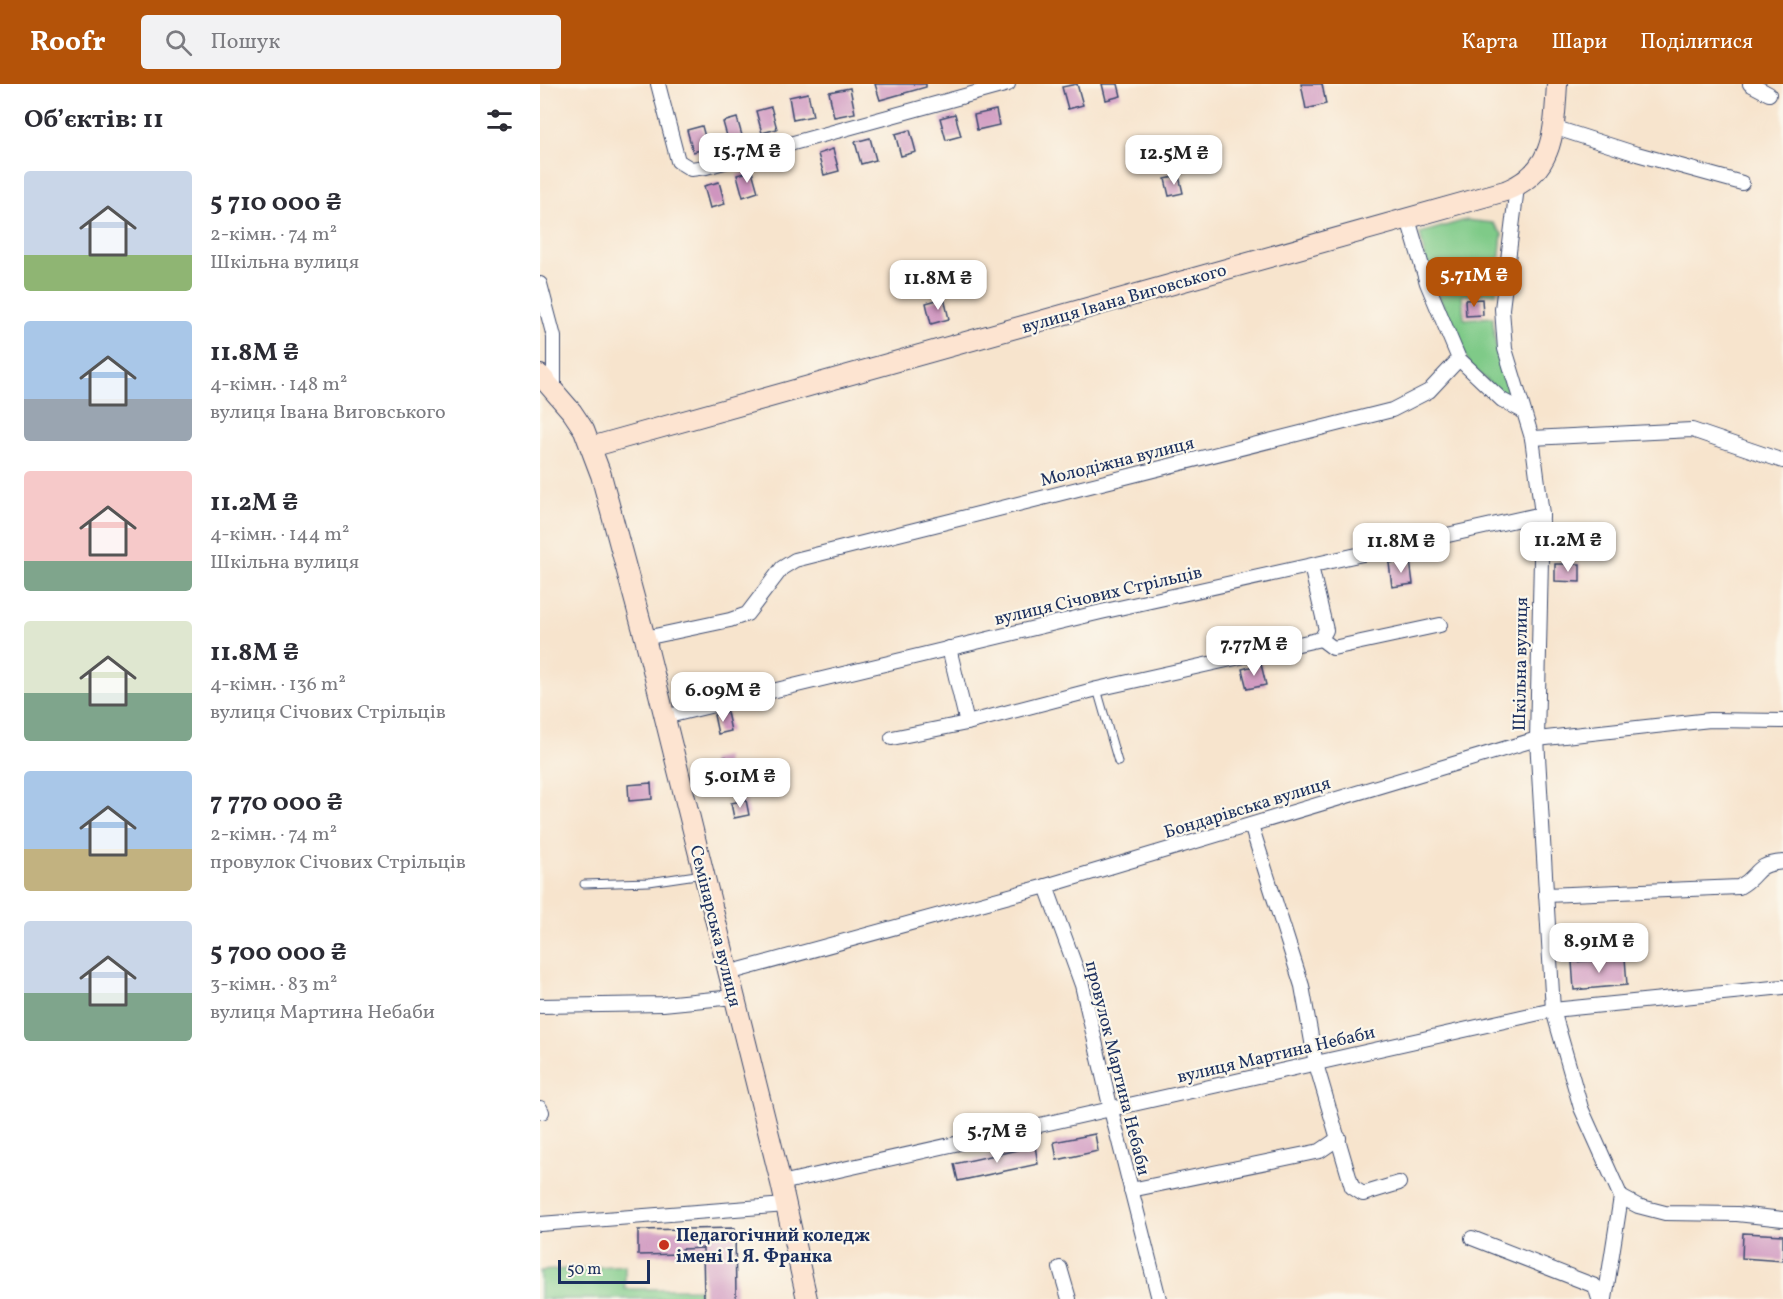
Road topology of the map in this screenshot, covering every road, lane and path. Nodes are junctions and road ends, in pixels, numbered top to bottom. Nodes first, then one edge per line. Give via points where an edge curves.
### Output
1 (658, 84) edge
2 (1008, 84) edge
3 (1557, 84) edge
4 (1750, 84) edge
5 (1769, 93) dead end
6 (1553, 127) junction
7 (1742, 183) dead end
8 (1517, 186) junction
9 (1408, 219) junction
10 (540, 284) edge
11 (1459, 359) junction
12 (547, 382) edge
13 (1523, 411) junction
14 (1532, 438) junction
15 (591, 447) junction
16 (1783, 460) edge
17 (1542, 514) junction
18 (1311, 566) junction
19 (1440, 625) dead end
20 (645, 638) junction
21 (1321, 639) junction
22 (949, 648) junction
23 (1097, 689) junction
24 (664, 717) junction
25 (1783, 721) edge
26 (967, 723) junction
27 (892, 738) dead end
28 (1537, 739) junction
29 (1118, 762) dead end
30 (1251, 825) junction
31 (1783, 862) edge
32 (703, 874) junction
33 (584, 884) dead end
34 (1046, 886) junction
35 (1546, 895) junction
36 (728, 973) junction
37 (1783, 987) edge
38 (734, 997) junction
39 (540, 1006) edge
40 (1553, 1010) junction
41 (1316, 1064) junction
42 (1111, 1110) junction
43 (1339, 1138) junction
44 (1398, 1182) dead end
45 (781, 1183) junction
46 (1131, 1190) junction
47 (1622, 1197) junction
48 (786, 1205) junction
49 (1783, 1219) edge
50 (540, 1224) edge
51 (1472, 1238) dead end
52 (1060, 1268) dead end
53 (807, 1299) edge
54 (1069, 1299) edge
55 (1159, 1299) edge
56 (1599, 1299) edge
57 (1605, 1299) edge

1 - 2 street via 678,161 691,169
3 - 6 street, вулиця Івана Виговського
4 - 5 street
6 - 7 street
6 - 8 street, вулиця Івана Виговського via 1547,155 1539,169
8 - 9 street, вулиця Івана Виговського
8 - 13 street, Шкільна вулиця via 1502,309 1505,349
9 - 11 street via 1427,284
9 - 15 street, вулиця Івана Виговського
10 - 12 street via 554,338
11 - 13 street via 1502,399
11 - 20 street, Молодіжна вулиця via 1429,391 1392,410 795,560 783,568 747,614
12 - 15 street, Семінарська вулиця via 572,412
13 - 14 street, Шкільна вулиця
14 - 16 street via 1692,430
14 - 17 street, Шкільна вулиця
15 - 20 street, Семінарська вулиця
17 - 18 street, вулиця Січових Стрільців
17 - 28 street, Шкільна вулиця
18 - 21 street via 1326,630
18 - 22 street, вулиця Січових Стрільців
19 - 21 street via 1333,648
20 - 24 street, Семінарська вулиця
21 - 23 street
22 - 24 street, вулиця Січових Стрільців
22 - 26 street
23 - 26 street
23 - 29 lane
24 - 32 street, Семінарська вулиця
25 - 28 street, Бондарівська вулиця via 1710,720
26 - 27 street
28 - 30 street, Бондарівська вулиця
28 - 35 street, Шкільна вулиця
30 - 34 street, Бондарівська вулиця
30 - 41 street via 1302,986
31 - 35 street via 1759,867 1749,882 1738,887
32 - 33 lane via 649,882
32 - 36 street, Семінарська вулиця
34 - 36 street, Бондарівська вулиця
34 - 42 street, провулок Мартина Небаби via 1082,985
35 - 40 street, Шкільна вулиця
36 - 38 street, Семінарська вулиця
37 - 40 street, вулиця Мартина Небаби
38 - 39 street via 663,1005
38 - 45 street, Семінарська вулиця
40 - 41 street, вулиця Мартина Небаби
40 - 47 street, Шкільна вулиця via 1581,1108
41 - 42 street, вулиця Мартина Небаби
41 - 43 street
42 - 45 street, вулиця Мартина Небаби
42 - 46 street, провулок Мартина Небаби
43 - 44 street via 1352,1187 1363,1194
43 - 46 street, провулок Мартина Небаби via 1320,1151
45 - 48 street, Семінарська вулиця
46 - 55 street, провулок Мартина Небаби
47 - 49 street via 1665,1213
47 - 57 street
48 - 50 street
48 - 53 street, Семінарська вулиця
51 - 56 street via 1595,1286
52 - 54 street

